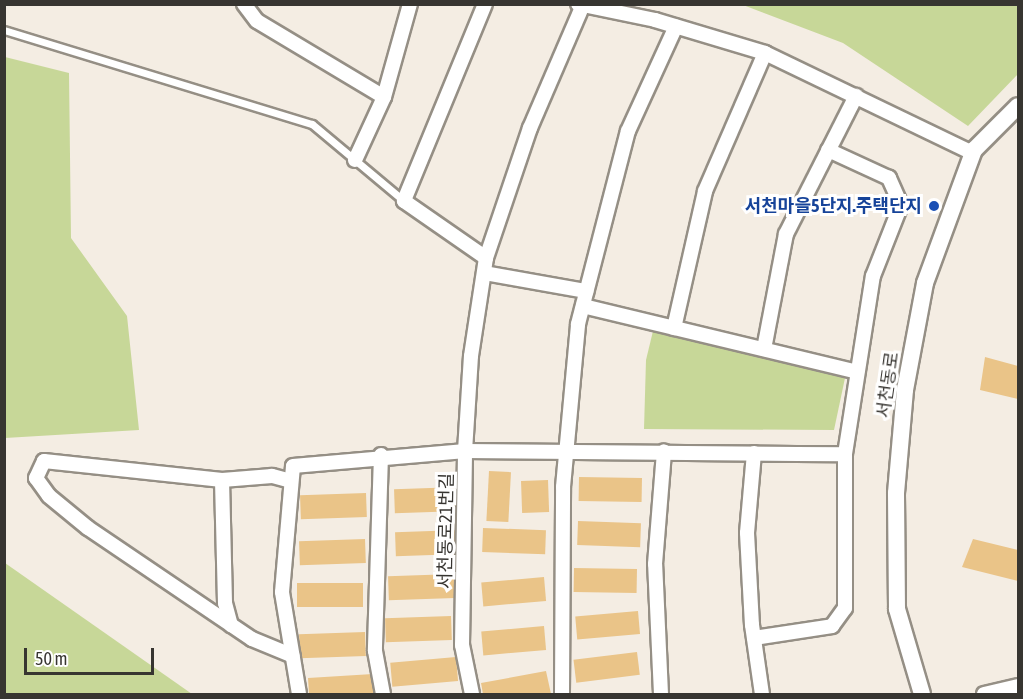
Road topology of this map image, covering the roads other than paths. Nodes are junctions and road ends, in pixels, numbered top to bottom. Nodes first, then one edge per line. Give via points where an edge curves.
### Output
1 (244, 4) edge
2 (410, 4) edge
3 (485, 4) edge
4 (578, 4) edge
5 (583, 5) edge
6 (676, 27) junction
7 (4, 30) edge
8 (765, 53) junction
9 (856, 96) junction
10 (384, 97) junction
11 (1018, 106) edge
12 (828, 150) junction
13 (973, 153) junction
14 (356, 160) junction
15 (404, 201) junction
16 (486, 258) junction
17 (485, 273) junction
18 (586, 291) junction
19 (583, 306) junction
20 (674, 327) junction
21 (764, 349) junction
22 (857, 372) junction
23 (564, 450) junction
24 (465, 451) junction
25 (664, 451) junction
26 (754, 453) junction
27 (845, 454) junction
28 (381, 455) junction
29 (222, 480) junction
30 (291, 481) junction
31 (231, 625) junction
32 (753, 638) junction
33 (293, 656) junction
34 (1018, 686) edge
35 (299, 694) edge
36 (383, 694) edge
37 (472, 694) edge
38 (562, 694) edge
39 (661, 694) edge
40 (762, 694) edge
41 (922, 694) edge
42 (984, 694) edge

1 - 10 street via 257,21
2 - 10 street
3 - 15 street
4 - 5 street
5 - 6 street
5 - 16 street via 530,128
6 - 8 street
6 - 18 street via 627,131
7 - 14 lane via 312,124
8 - 9 street
8 - 20 street via 705,191
9 - 12 street
9 - 13 street
10 - 14 street
11 - 13 street, 서천동로
12 - 21 street via 786,234
12 - 22 street via 890,178 901,205 873,276
13 - 41 street, 서천동로 via 926,283 905,390 896,493 897,609
14 - 15 lane
15 - 16 street
16 - 17 street
17 - 18 street
17 - 24 street via 471,356
18 - 19 street
19 - 20 street
19 - 23 street
20 - 21 street
21 - 22 street
22 - 27 street
23 - 24 street
23 - 25 street
23 - 38 street
24 - 28 street, 서천동로21번길
24 - 37 street, 서천동로21번길 via 462,645
25 - 26 street
25 - 39 street via 655,564
26 - 27 street
26 - 32 street via 747,533
27 - 32 street via 845,608 832,626
28 - 30 street, 서천동로21번길 via 293,466
28 - 36 street via 375,651
29 - 30 street via 272,476
29 - 31 street via 225,603
29 - 31 street via 44,462 36,478 49,496 88,528
30 - 33 street via 282,592
31 - 33 street
32 - 40 street
33 - 35 street
34 - 42 street

